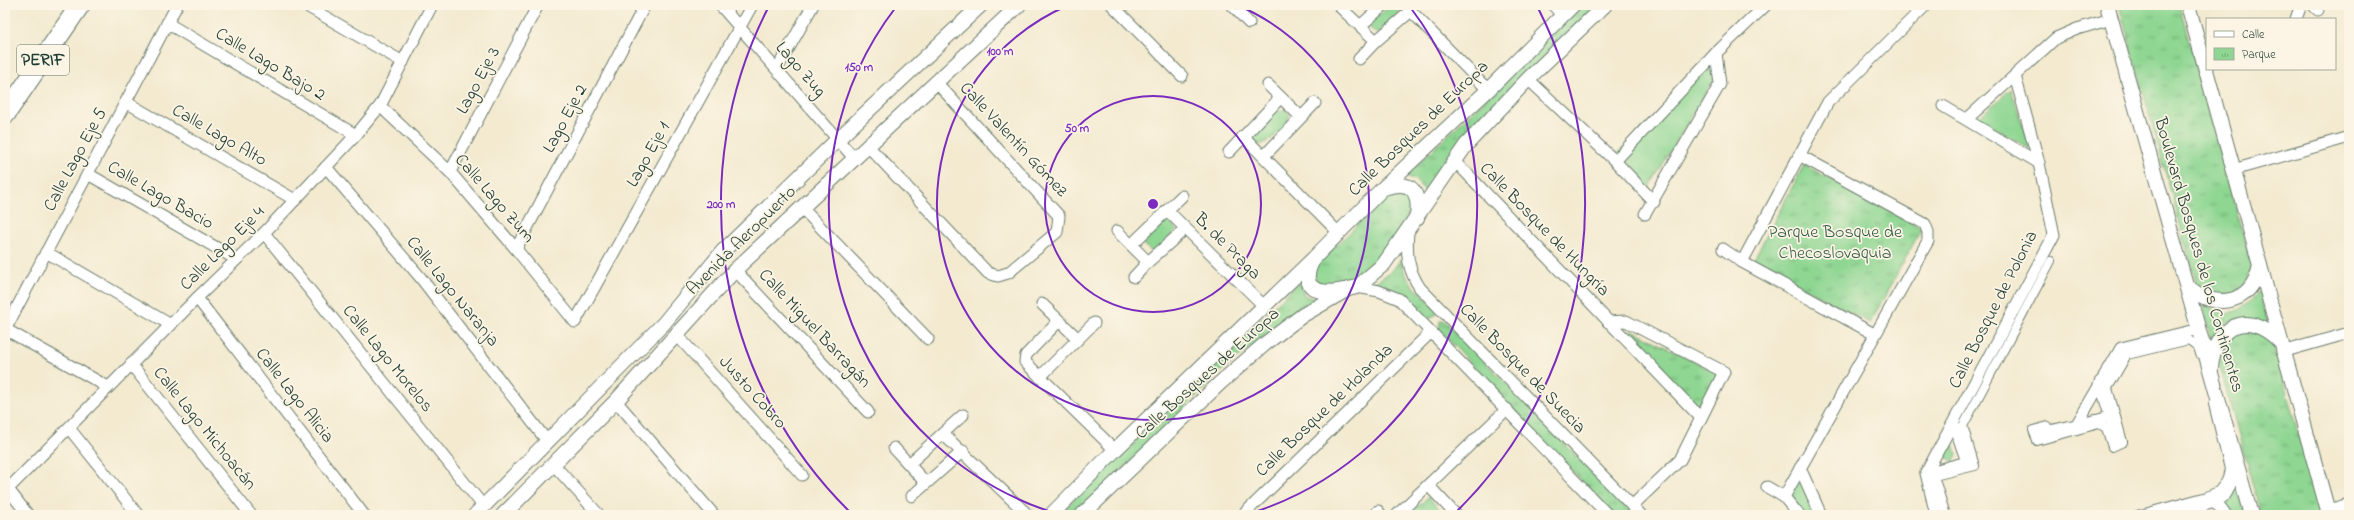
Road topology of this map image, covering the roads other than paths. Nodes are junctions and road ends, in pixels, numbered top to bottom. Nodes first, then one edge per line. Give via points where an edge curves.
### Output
1 (80, 5) edge
2 (176, 5) edge
3 (305, 5) edge
4 (432, 5) edge
5 (538, 5) edge
6 (645, 5) edge
7 (720, 5) edge
8 (752, 5) edge
9 (813, 5) edge
10 (981, 5) edge
11 (1019, 5) edge
12 (1112, 5) edge
13 (1232, 5) edge
14 (1384, 5) edge
15 (1573, 5) edge
16 (1605, 5) edge
17 (1766, 5) edge
18 (1926, 5) edge
19 (2107, 5) edge
20 (2188, 5) edge
21 (2301, 5) edge
22 (1341, 8) dead end
23 (1408, 8) edge
24 (1558, 10) edge
25 (2296, 18) edge
26 (2111, 19) junction
27 (167, 23) junction
28 (1249, 23) dead end
29 (1360, 26) junction
30 (740, 28) junction
31 (1376, 41) junction
32 (1716, 53) junction
33 (1359, 59) dead end
34 (402, 62) junction
35 (2205, 63) edge
36 (777, 69) junction
37 (2207, 70) edge
38 (1182, 76) dead end
39 (2015, 76) junction
40 (1528, 80) junction
41 (936, 82) junction
42 (1268, 85) dead end
43 (1488, 90) junction
44 (1280, 98) junction
45 (126, 102) junction
46 (1315, 104) dead end
47 (380, 106) junction
48 (1943, 106) dead end
49 (5, 115) edge
50 (1301, 118) junction
51 (1967, 119) junction
52 (356, 135) junction
53 (1243, 136) junction
54 (2349, 137) edge
55 (837, 140) junction
56 (868, 145) junction
57 (1229, 152) dead end
58 (1799, 155) junction
59 (1264, 156) junction
60 (854, 158) junction
61 (1614, 160) junction
62 (1455, 162) junction
63 (2039, 163) junction
64 (326, 166) junction
65 (2234, 170) junction
66 (450, 172) junction
67 (88, 174) junction
68 (1383, 188) junction
69 (1182, 196) dead end
70 (295, 200) junction
71 (1654, 202) junction
72 (801, 207) junction
73 (1168, 211) junction
74 (1645, 214) dead end
75 (1417, 218) junction
76 (1185, 229) junction
77 (1117, 231) dead end
78 (1408, 232) junction
79 (264, 233) junction
80 (1339, 233) junction
81 (1131, 245) junction
82 (516, 248) junction
83 (1723, 250) dead end
84 (46, 252) junction
85 (1314, 258) junction
86 (236, 260) junction
87 (2051, 261) dead end
88 (1148, 262) junction
89 (1742, 262) junction
90 (2260, 265) junction
91 (735, 270) junction
92 (1134, 277) dead end
93 (2188, 287) junction
94 (1352, 288) junction
95 (197, 298) junction
96 (683, 302) junction
97 (1042, 304) dead end
98 (1264, 306) junction
99 (696, 313) junction
100 (1059, 321) junction
101 (575, 322) joint
102 (1608, 322) junction
103 (1094, 323) dead end
104 (171, 325) junction
105 (2199, 329) junction
106 (5, 330) edge
107 (1431, 332) junction
108 (2349, 333) edge
109 (1874, 334) junction
110 (677, 335) junction
111 (928, 339) dead end
112 (1078, 339) junction
113 (2281, 346) junction
114 (131, 364) junction
115 (2211, 372) junction
116 (1040, 377) junction
117 (2100, 382) junction
118 (108, 387) junction
119 (616, 401) junction
120 (1507, 409) junction
121 (868, 412) dead end
122 (963, 415) dead end
123 (2111, 417) junction
124 (1701, 418) junction
125 (2072, 423) junction
126 (1954, 424) junction
127 (69, 428) junction
128 (2041, 433) dead end
129 (943, 434) junction
130 (2117, 439) dead end
131 (547, 441) junction
132 (894, 448) dead end
133 (1115, 450) junction
134 (963, 451) junction
135 (2236, 460) junction
136 (909, 464) junction
137 (554, 465) junction
138 (1800, 468) junction
139 (1926, 473) junction
140 (802, 474) dead end
141 (925, 482) junction
142 (1428, 485) junction
143 (1767, 487) dead end
144 (6, 491) edge
145 (912, 496) dead end
146 (1784, 497) junction
147 (2213, 502) junction
148 (2349, 504) edge
149 (1632, 506) junction
150 (479, 511) edge
151 (2328, 513) edge
152 (28, 515) edge
153 (138, 515) edge
154 (251, 515) edge
155 (364, 515) edge
156 (503, 515) edge
157 (599, 515) edge
158 (714, 515) edge
159 (1028, 515) edge
160 (1051, 515) edge
161 (1082, 515) edge
162 (1244, 515) edge
163 (1397, 515) edge
164 (1456, 515) edge
165 (1608, 515) edge
166 (1641, 515) edge
167 (1799, 515) edge
168 (1821, 515) edge
169 (1936, 515) edge
170 (1946, 515) edge
171 (2137, 515) edge
172 (2166, 515) edge
173 (2226, 515) edge
174 (2252, 515) edge

1 - 49 highway, PERIF
2 - 27 street, Calle Lago Eje 5
3 - 34 street
4 - 34 street, Calle Lago Eje 4
5 - 66 street, Lago Eje 3
6 - 82 street, Lago Eje 2
7 - 30 street, Lago Zug
8 - 30 street, Lago Eje 1
9 - 36 street
10 - 55 street, Avenida Aeropuerto
11 - 41 street, Avenida Aeropuerto
12 - 38 street
13 - 28 street
14 - 29 street
15 - 24 street, Calle Bosques de Europa
16 - 40 street, Calle Bosques de Europa
17 - 32 street
18 - 58 street via 1828,102
19 - 26 street, Boulevard Bosques de los Continentes
20 - 35 street
21 - 25 street
22 - 29 street
23 - 31 street
23 - 43 street
24 - 43 street, Calle Bosques de Europa
26 - 39 street via 2056,38
26 - 93 street, Boulevard Bosques de los Continentes
27 - 45 street, Calle Lago Eje 5
27 - 52 street, Calle Lago Bajo 2
29 - 31 street
30 - 36 street, Lago Zug
30 - 101 street, Lago Eje 1
31 - 33 street
32 - 61 street
32 - 71 street via 1720,84
34 - 47 street, Calle Lago Eje 4
36 - 55 street, Lago Zug
37 - 65 street
39 - 51 street
39 - 63 street, Calle Bosque de Polonia
40 - 61 street
40 - 62 street, Calle Bosques de Europa via 1466,145
41 - 56 street, Avenida Aeropuerto
41 - 56 street, Calle Valentín Gómez via 1059,216 1058,232 1008,273 998,276 988,273
42 - 44 street
43 - 68 street, Calle Bosques de Europa
44 - 50 street
44 - 53 street
45 - 67 street, Calle Lago Eje 5
45 - 70 street, Calle Lago Alto
46 - 50 street
47 - 52 street, Calle Lago Eje 4
47 - 66 street, Calle Lago Zum
48 - 51 street
50 - 59 street
51 - 63 street
52 - 64 street, Calle Lago Eje 4
53 - 57 street
53 - 59 street
54 - 65 street
55 - 60 street, Lago Zug
55 - 96 street, Avenida Aeropuerto via 723,251
56 - 60 street, Avenida Aeropuerto
58 - 89 street
58 - 109 street via 1925,224 1928,241
59 - 80 street
60 - 72 street, Avenida Aeropuerto
61 - 71 street
62 - 75 street, Calle Bosques de Europa
62 - 102 street, Calle Bosque de Hungría
63 - 126 street, Calle Bosque de Polonia via 2054,235
64 - 70 street, Calle Lago Eje 4
64 - 131 street, Calle Lago Naranja via 420,277
65 - 90 street
66 - 82 street, Calle Lago Zum
67 - 84 street, Calle Lago Eje 5
67 - 86 street, Calle Lago Bacio
68 - 75 street via 1397,184 1410,187 1419,202
68 - 80 street, Calle Bosques de Europa
69 - 73 street
70 - 79 street, Calle Lago Eje 4
71 - 74 street
72 - 91 street, Avenida Aeropuerto
72 - 111 street
73 - 76 street, B. de Praga
73 - 81 street
75 - 78 street, Calle Bosques de Europa
76 - 88 street
76 - 98 street, B. de Praga
77 - 81 street
78 - 94 street, Calle Bosques de Europa via 1384,264
78 - 149 street, Calle Bosque de Suecia via 1408,262 1412,276 1420,288
79 - 86 street, Calle Lago Eje 4
79 - 150 street, Calle Lago Morelos
80 - 85 street, Calle Bosques de Europa
81 - 88 street
82 - 101 street, Calle Lago Zum
83 - 89 street
84 - 104 street
84 - 106 street, Calle Lago Eje 5
85 - 94 street via 1308,275 1308,282 1312,288 1320,292
85 - 98 street, Calle Bosques de Europa
86 - 95 street, Calle Lago Eje 4
87 - 170 street via 1963,426 1975,466 1934,476
88 - 92 street
89 - 109 street
90 - 93 street via 2257,277 2249,290 2228,300 2205,299
90 - 113 street
91 - 99 street, Avenida Aeropuerto
91 - 121 street, Calle Miguel Barragán
93 - 105 street, Boulevard Bosques de los Continentes
94 - 107 street via 1379,291 1398,299
94 - 161 street, Calle Bosques de Europa via 1303,315 1266,343 1220,383
95 - 104 street, Calle Lago Eje 4
95 - 155 street, Calle Lago Alicia
96 - 99 street
96 - 131 street, Avenida Aeropuerto
97 - 100 street
98 - 133 street, Calle Bosques de Europa
99 - 110 street, Avenida Aeropuerto
100 - 112 street
100 - 116 street via 1024,359
102 - 124 street, Calle Bosque de Hungría
102 - 124 street, Calle Bosque de Hungría via 1626,320 1724,372
103 - 112 street
104 - 114 street, Calle Lago Eje 4
105 - 115 street, Boulevard Bosques de los Continentes
105 - 117 street via 2121,348
106 - 118 street
107 - 120 street
107 - 162 street, Calle Bosque de Holanda
108 - 113 street
109 - 138 street
110 - 119 street, Avenida Aeropuerto
110 - 140 street, Justo Cobro
112 - 116 street
113 - 115 street via 2265,328 2250,323 2234,326 2219,338
113 - 151 street
114 - 118 street, Calle Lago Eje 4
114 - 154 street, Calle Lago Michoacán
115 - 135 street, Boulevard Bosques de los Continentes
116 - 133 street
117 - 123 street
117 - 125 street
118 - 127 street, Calle Lago Eje 4
119 - 137 street, Avenida Aeropuerto
119 - 158 street
120 - 142 street
120 - 165 street
122 - 129 street
123 - 125 street
123 - 130 street
124 - 149 street, Calle Bosque de Hungría via 1680,460
125 - 128 street
125 - 171 street via 2034,430 2036,441 2099,424 2106,428 2112,447 2124,442 2108,388 2127,355 2189,340 2198,347 2229,469 2226,481 2218,491 2207,496
126 - 139 street, Calle Bosque de Polonia
126 - 139 street via 1967,462
127 - 144 street, Calle Lago Eje 4
127 - 153 street
129 - 134 street
129 - 136 street
131 - 150 street, Avenida Aeropuerto
132 - 136 street
133 - 160 street, Calle Bosques de Europa
134 - 141 street
134 - 159 street
135 - 147 street via 2230,486 2224,496
135 - 174 street, Boulevard Bosques de los Continentes
136 - 141 street
137 - 156 street, Avenida Aeropuerto
137 - 157 street
138 - 146 street
138 - 168 street
139 - 169 street
141 - 145 street
142 - 163 street
142 - 164 street
143 - 146 street
144 - 152 street
146 - 167 street
147 - 172 street
147 - 173 street
148 - 151 street
149 - 166 street, Calle Bosque de Suecia

